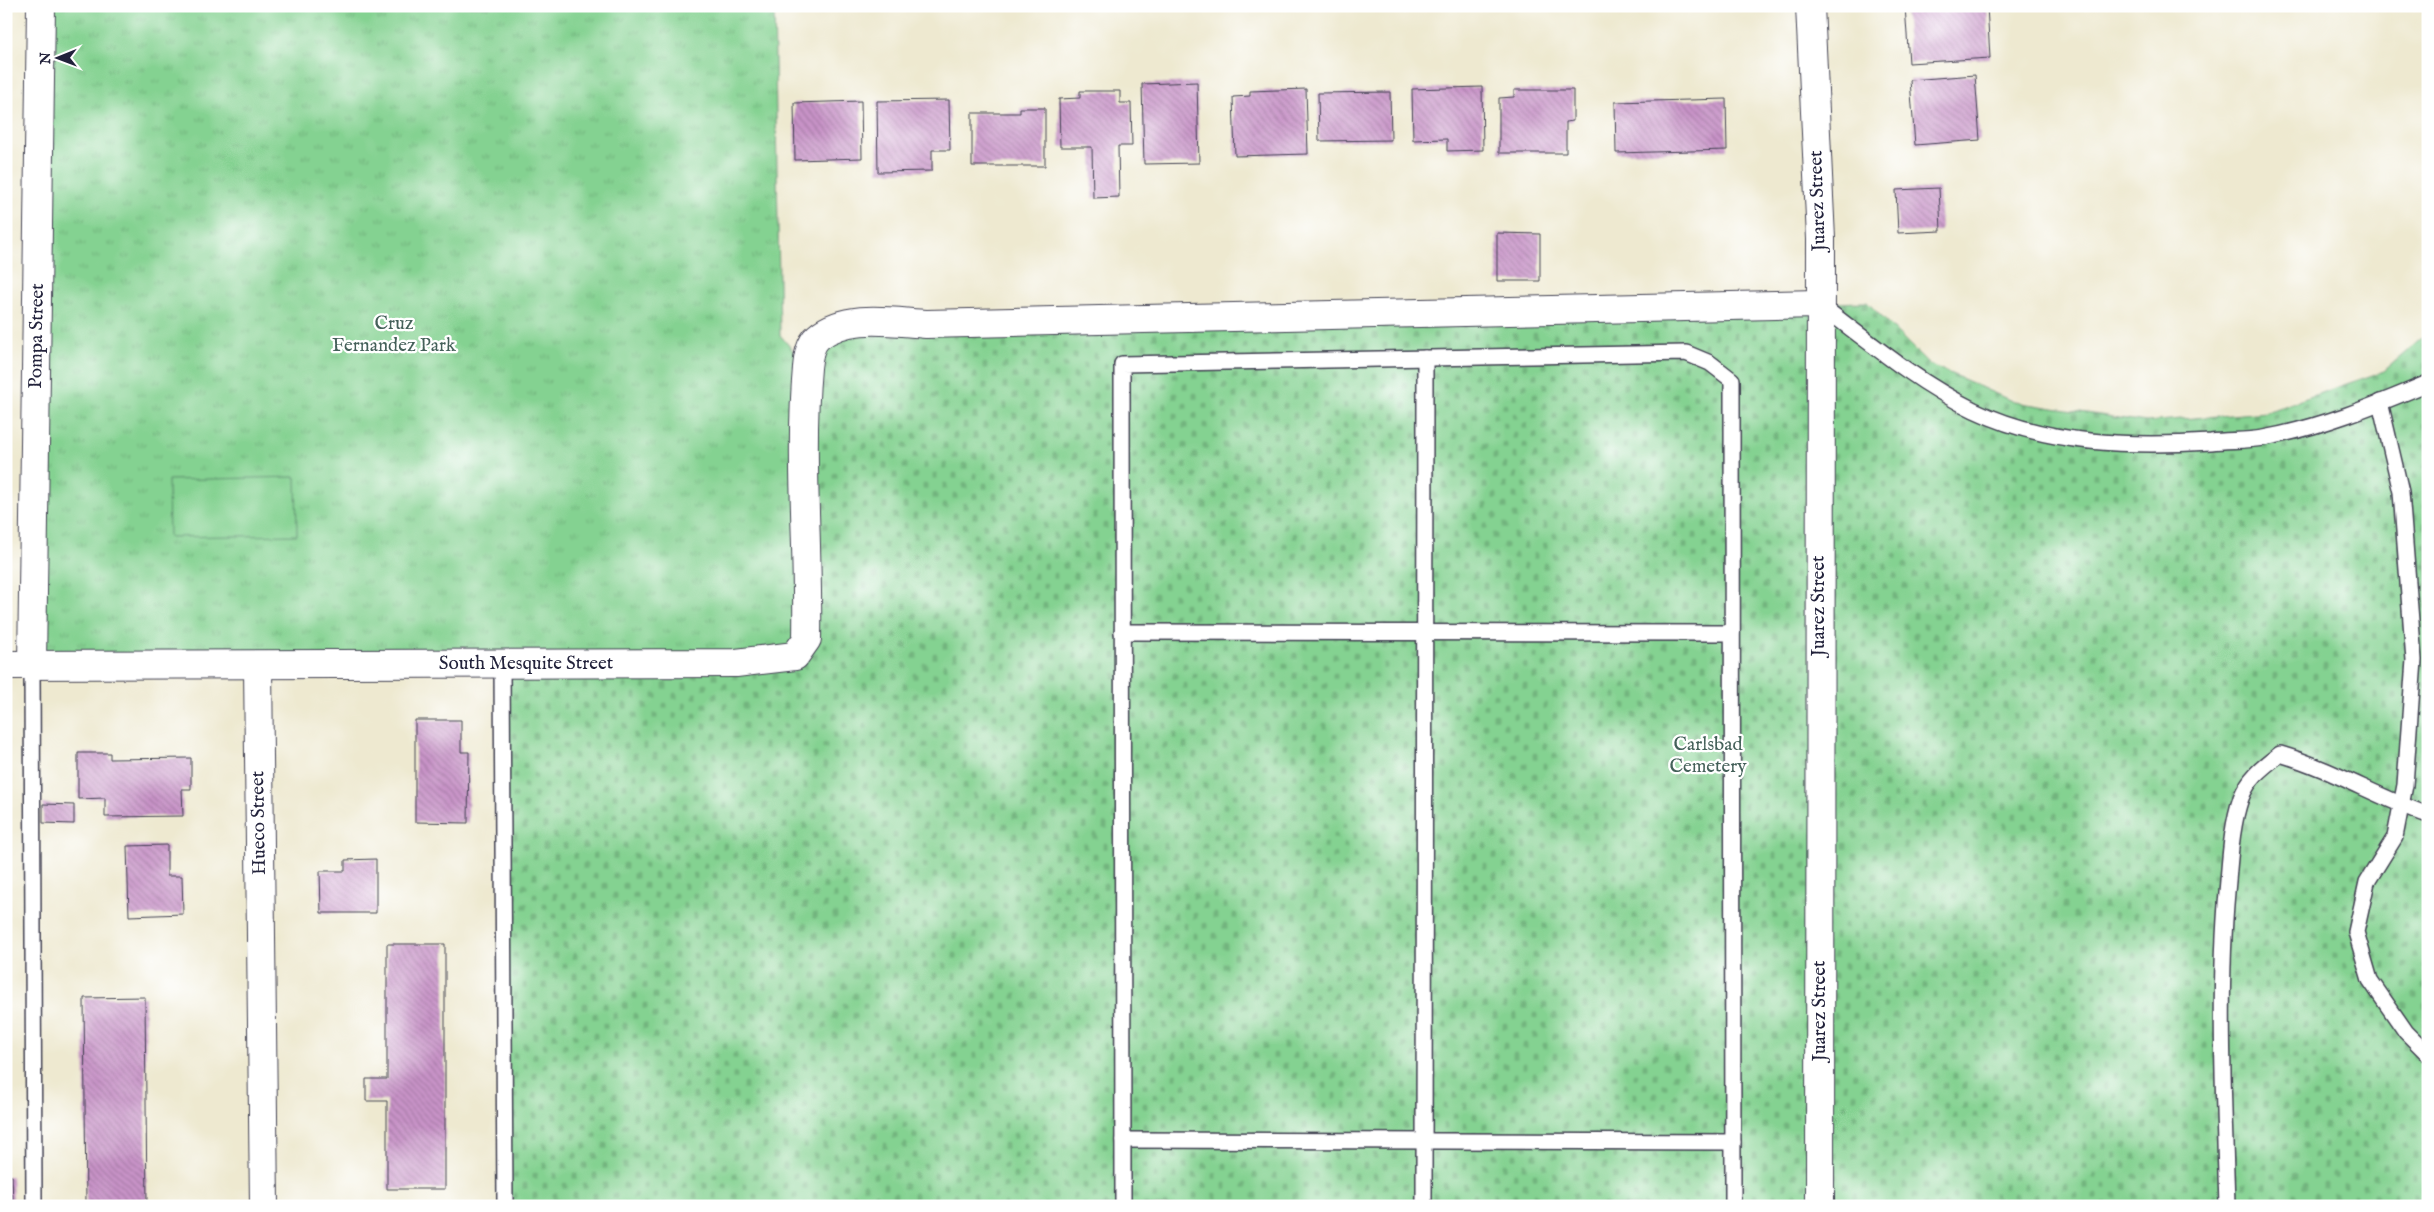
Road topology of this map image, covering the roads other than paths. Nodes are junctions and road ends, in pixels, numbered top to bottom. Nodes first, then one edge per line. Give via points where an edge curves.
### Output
1 (41, 6) edge
2 (1810, 6) edge
3 (1819, 304) junction
4 (1425, 358) junction
5 (2428, 383) edge
6 (2380, 402) junction
7 (1122, 632) junction
8 (1424, 633) junction
9 (1732, 633) junction
10 (502, 664) junction
11 (19, 665) edge
12 (258, 666) junction
13 (2401, 806) junction
14 (2428, 815) edge
15 (2428, 1054) edge
16 (1123, 1140) junction
17 (1424, 1142) junction
18 (1732, 1142) junction
19 (34, 1206) edge
20 (264, 1206) edge
21 (505, 1206) edge
22 (1122, 1206) edge
23 (1424, 1206) edge
24 (1733, 1206) edge
25 (1820, 1206) edge
26 (2227, 1206) edge

1 - 11 street, Pompa Street
2 - 3 street, Juarez Street via 1821,239
3 - 6 lane via 1926,383 1975,410 2028,431 2099,443 2168,445 2263,438
3 - 10 street, South Mesquite Street via 936,324 860,321 832,328 811,346 807,367 804,434 807,639 795,656 736,663
3 - 25 street, Juarez Street
4 - 7 lane via 1122,364
4 - 8 lane
4 - 9 lane via 1686,353 1710,363 1732,380
5 - 6 lane
6 - 13 lane via 2401,492 2414,660
7 - 8 lane
7 - 16 lane
8 - 9 lane
8 - 17 lane
9 - 18 lane
10 - 12 street, South Mesquite Street
10 - 21 lane
11 - 12 street
11 - 19 lane
12 - 20 street, Hueco Street
13 - 14 lane
13 - 15 lane via 2395,837 2367,882 2356,932 2370,980 2406,1032
13 - 26 lane via 2308,762 2280,754 2254,774 2241,798 2231,847 2224,937 2222,1005
16 - 17 lane
16 - 22 lane
17 - 18 lane
17 - 23 lane
18 - 24 lane

